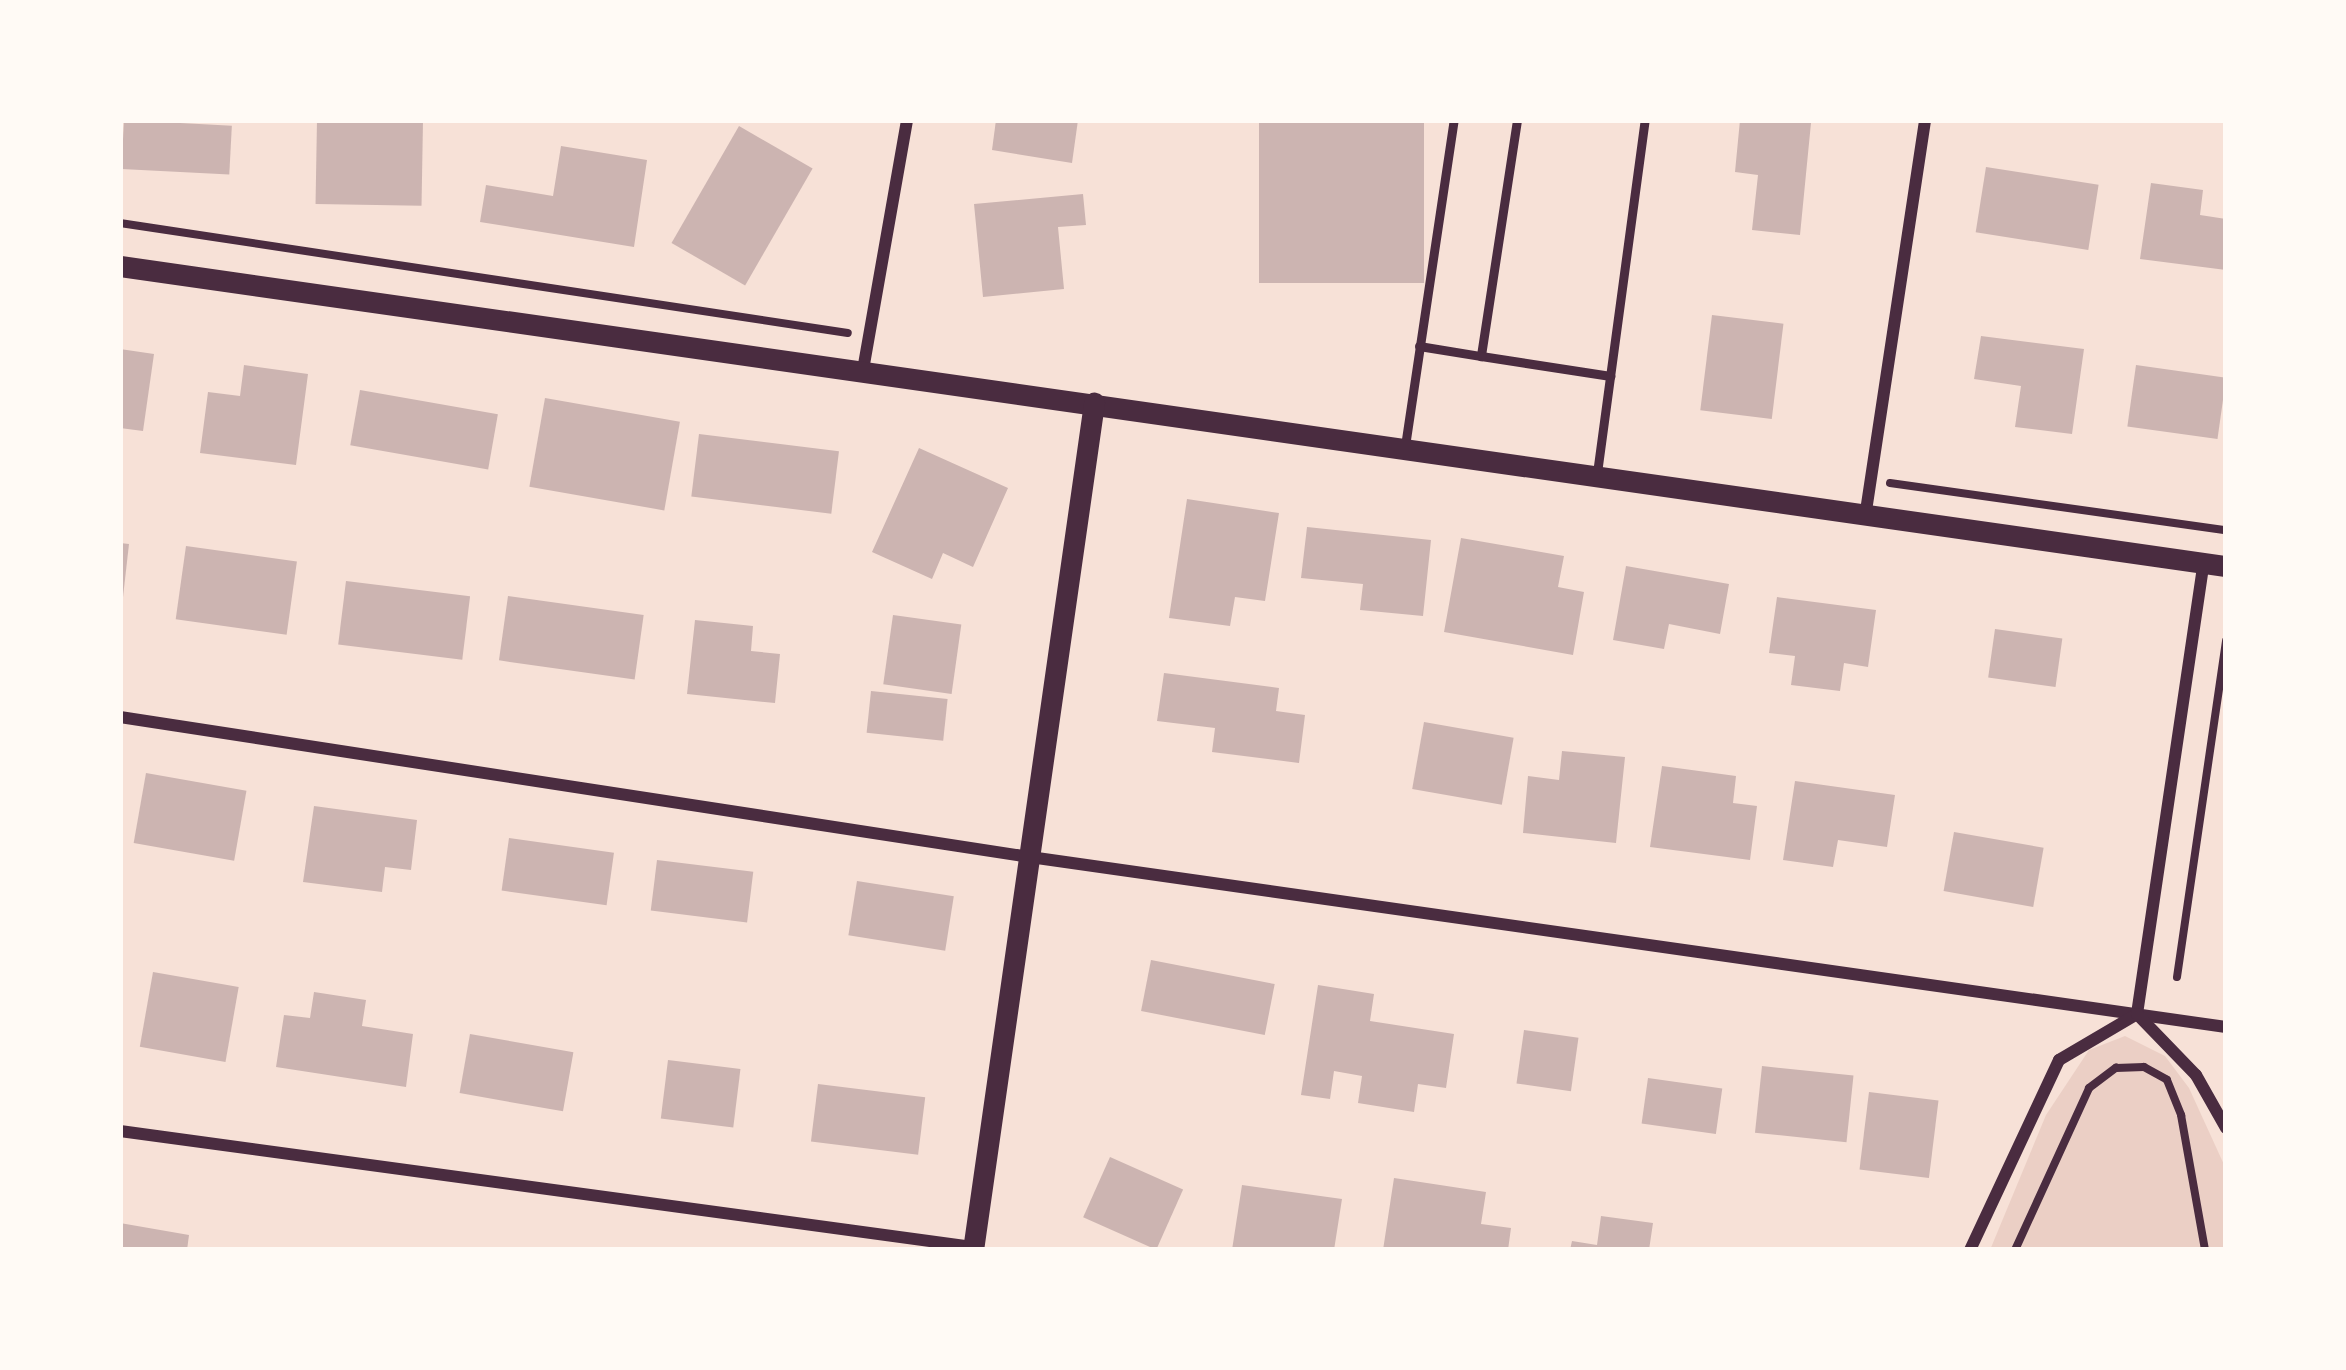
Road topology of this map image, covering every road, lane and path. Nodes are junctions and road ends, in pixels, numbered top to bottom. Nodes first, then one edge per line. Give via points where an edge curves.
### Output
1 (907, 120) edge
2 (1454, 120) edge
3 (1517, 120) edge
4 (1645, 120) edge
5 (1925, 120) edge
6 (120, 223) edge
7 (120, 266) edge
8 (869, 336) junction
9 (1419, 346) junction
10 (1480, 356) junction
11 (863, 370) junction
12 (1610, 376) junction
13 (1094, 403) junction
14 (1405, 446) junction
15 (1597, 473) junction
16 (1871, 482) junction
17 (1866, 511) junction
18 (2226, 530) edge
19 (2215, 565) edge
20 (2226, 641) edge
21 (120, 717) edge
22 (1030, 857) junction
23 (2177, 977) dead end
24 (2137, 1014) junction
25 (2226, 1027) edge
26 (2226, 1128) edge
27 (120, 1131) edge
28 (974, 1248) edge
29 (1970, 1250) edge
30 (2015, 1250) edge
31 (2205, 1250) edge

1 - 8 street
2 - 9 lane
3 - 10 lane
4 - 12 lane
5 - 16 street
6 - 8 path
7 - 11 street
8 - 11 street
9 - 10 lane
9 - 14 lane
10 - 12 lane
11 - 13 street
12 - 15 lane
13 - 14 street
13 - 22 street
14 - 15 street
15 - 17 street
16 - 17 street
16 - 18 path
17 - 19 street
19 - 24 street
20 - 23 path
21 - 22 street
22 - 24 street
22 - 28 street
24 - 25 street
24 - 26 street via 2196,1075
24 - 29 street via 2059,1060
27 - 28 street
30 - 31 path via 2089,1088 2116,1068 2144,1067 2167,1080 2181,1115

